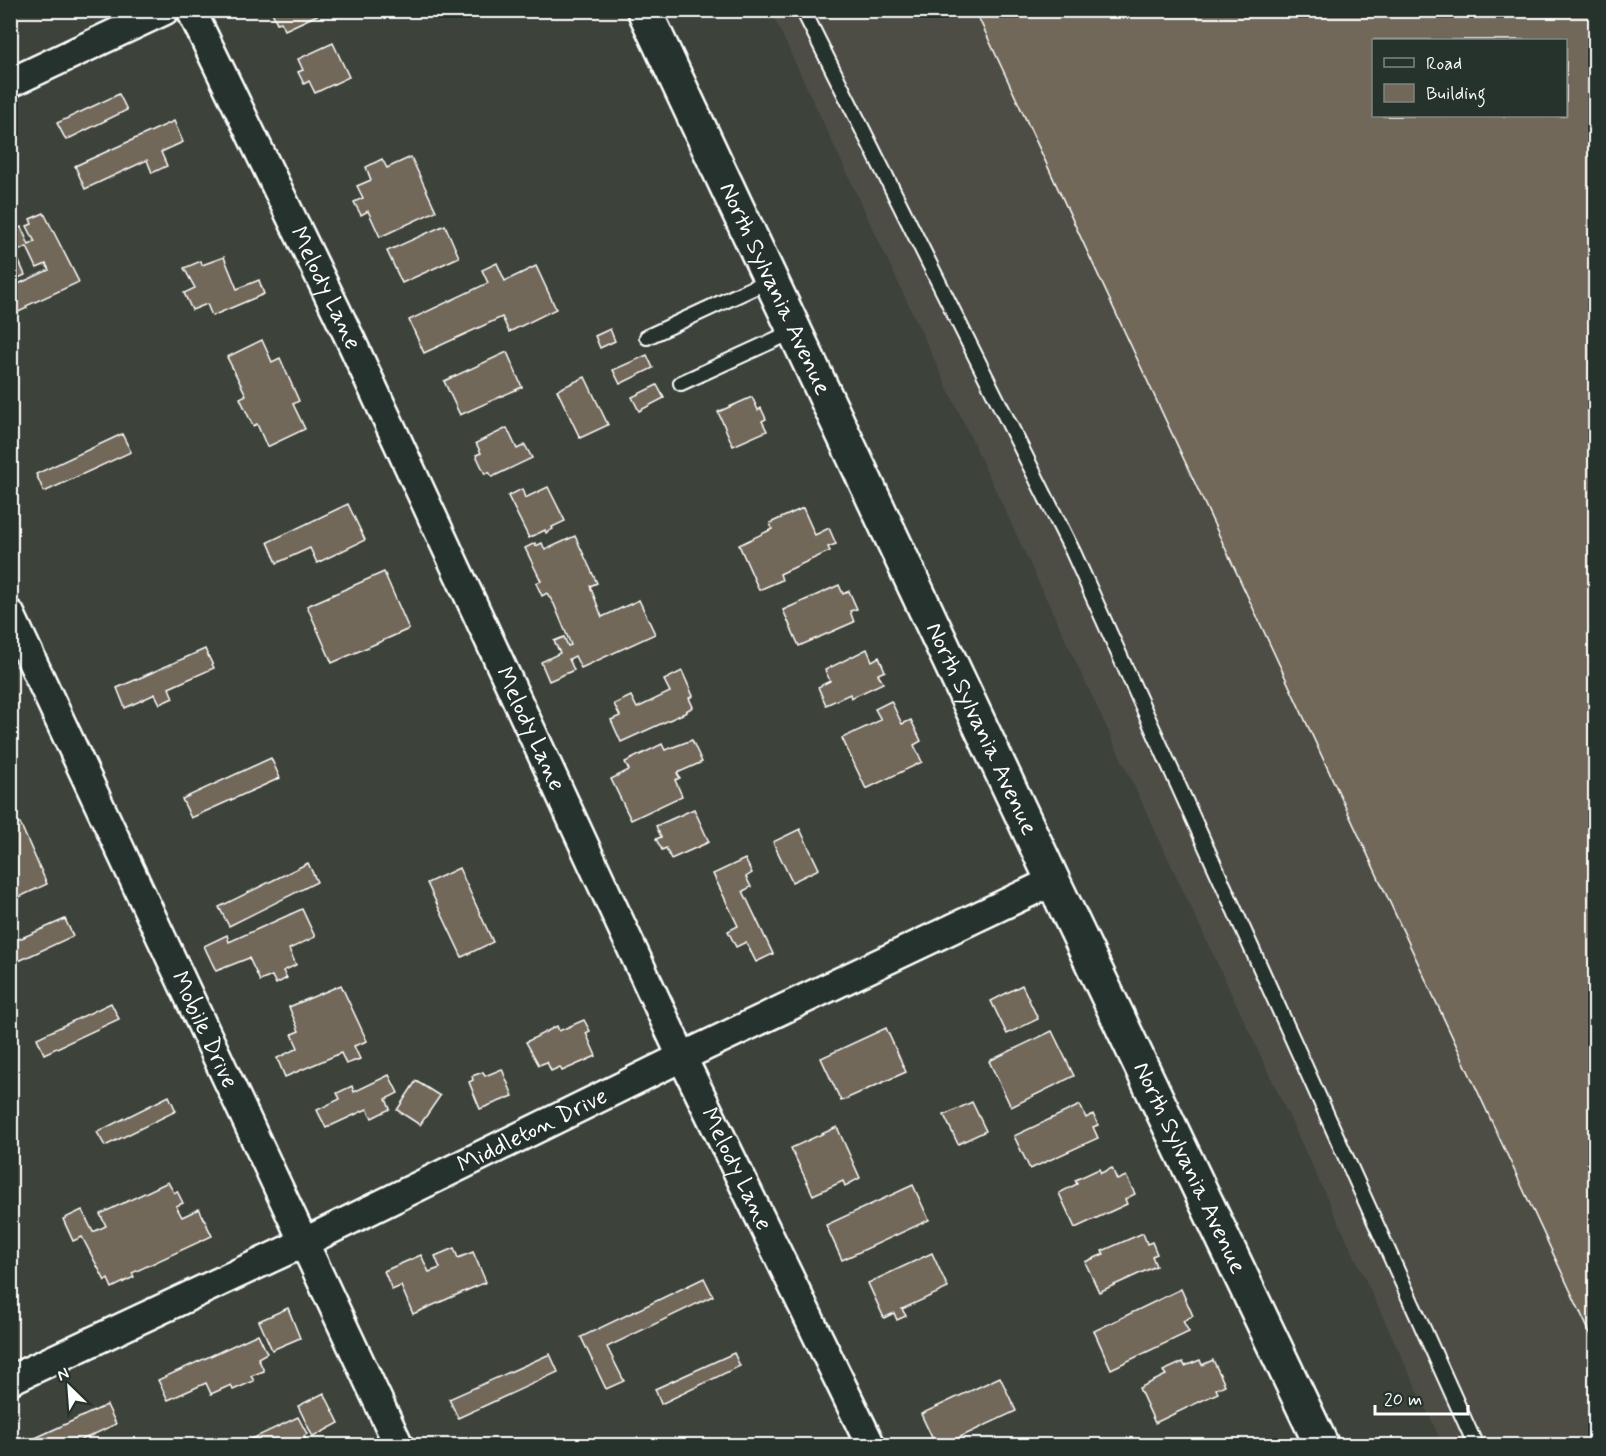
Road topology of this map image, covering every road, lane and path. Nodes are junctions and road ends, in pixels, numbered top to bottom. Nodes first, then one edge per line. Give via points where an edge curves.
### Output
1 (165, 10) edge
2 (192, 10) edge
3 (644, 10) edge
4 (803, 10) edge
5 (10, 83) edge
6 (770, 280) junction
7 (794, 331) junction
8 (647, 337) dead end
9 (681, 383) dead end
10 (10, 614) edge
11 (1053, 880) junction
12 (682, 1057) junction
13 (305, 1242) junction
14 (10, 1380) edge
15 (399, 1446) edge
16 (871, 1446) edge
17 (1322, 1446) edge
18 (1476, 1446) edge

1 - 5 street
2 - 12 street, Melody Lane via 352,343
3 - 6 street, North Sylvania Avenue
4 - 18 lane via 1073,552
6 - 7 street, North Sylvania Avenue
6 - 8 lane
7 - 9 lane
7 - 11 street, North Sylvania Avenue
10 - 13 street, Mobile Drive
11 - 12 street, Middleton Drive
11 - 17 street, North Sylvania Avenue
12 - 13 street, Middleton Drive
12 - 16 street, Melody Lane
13 - 14 street, Middleton Drive
13 - 15 street, Mobile Drive

